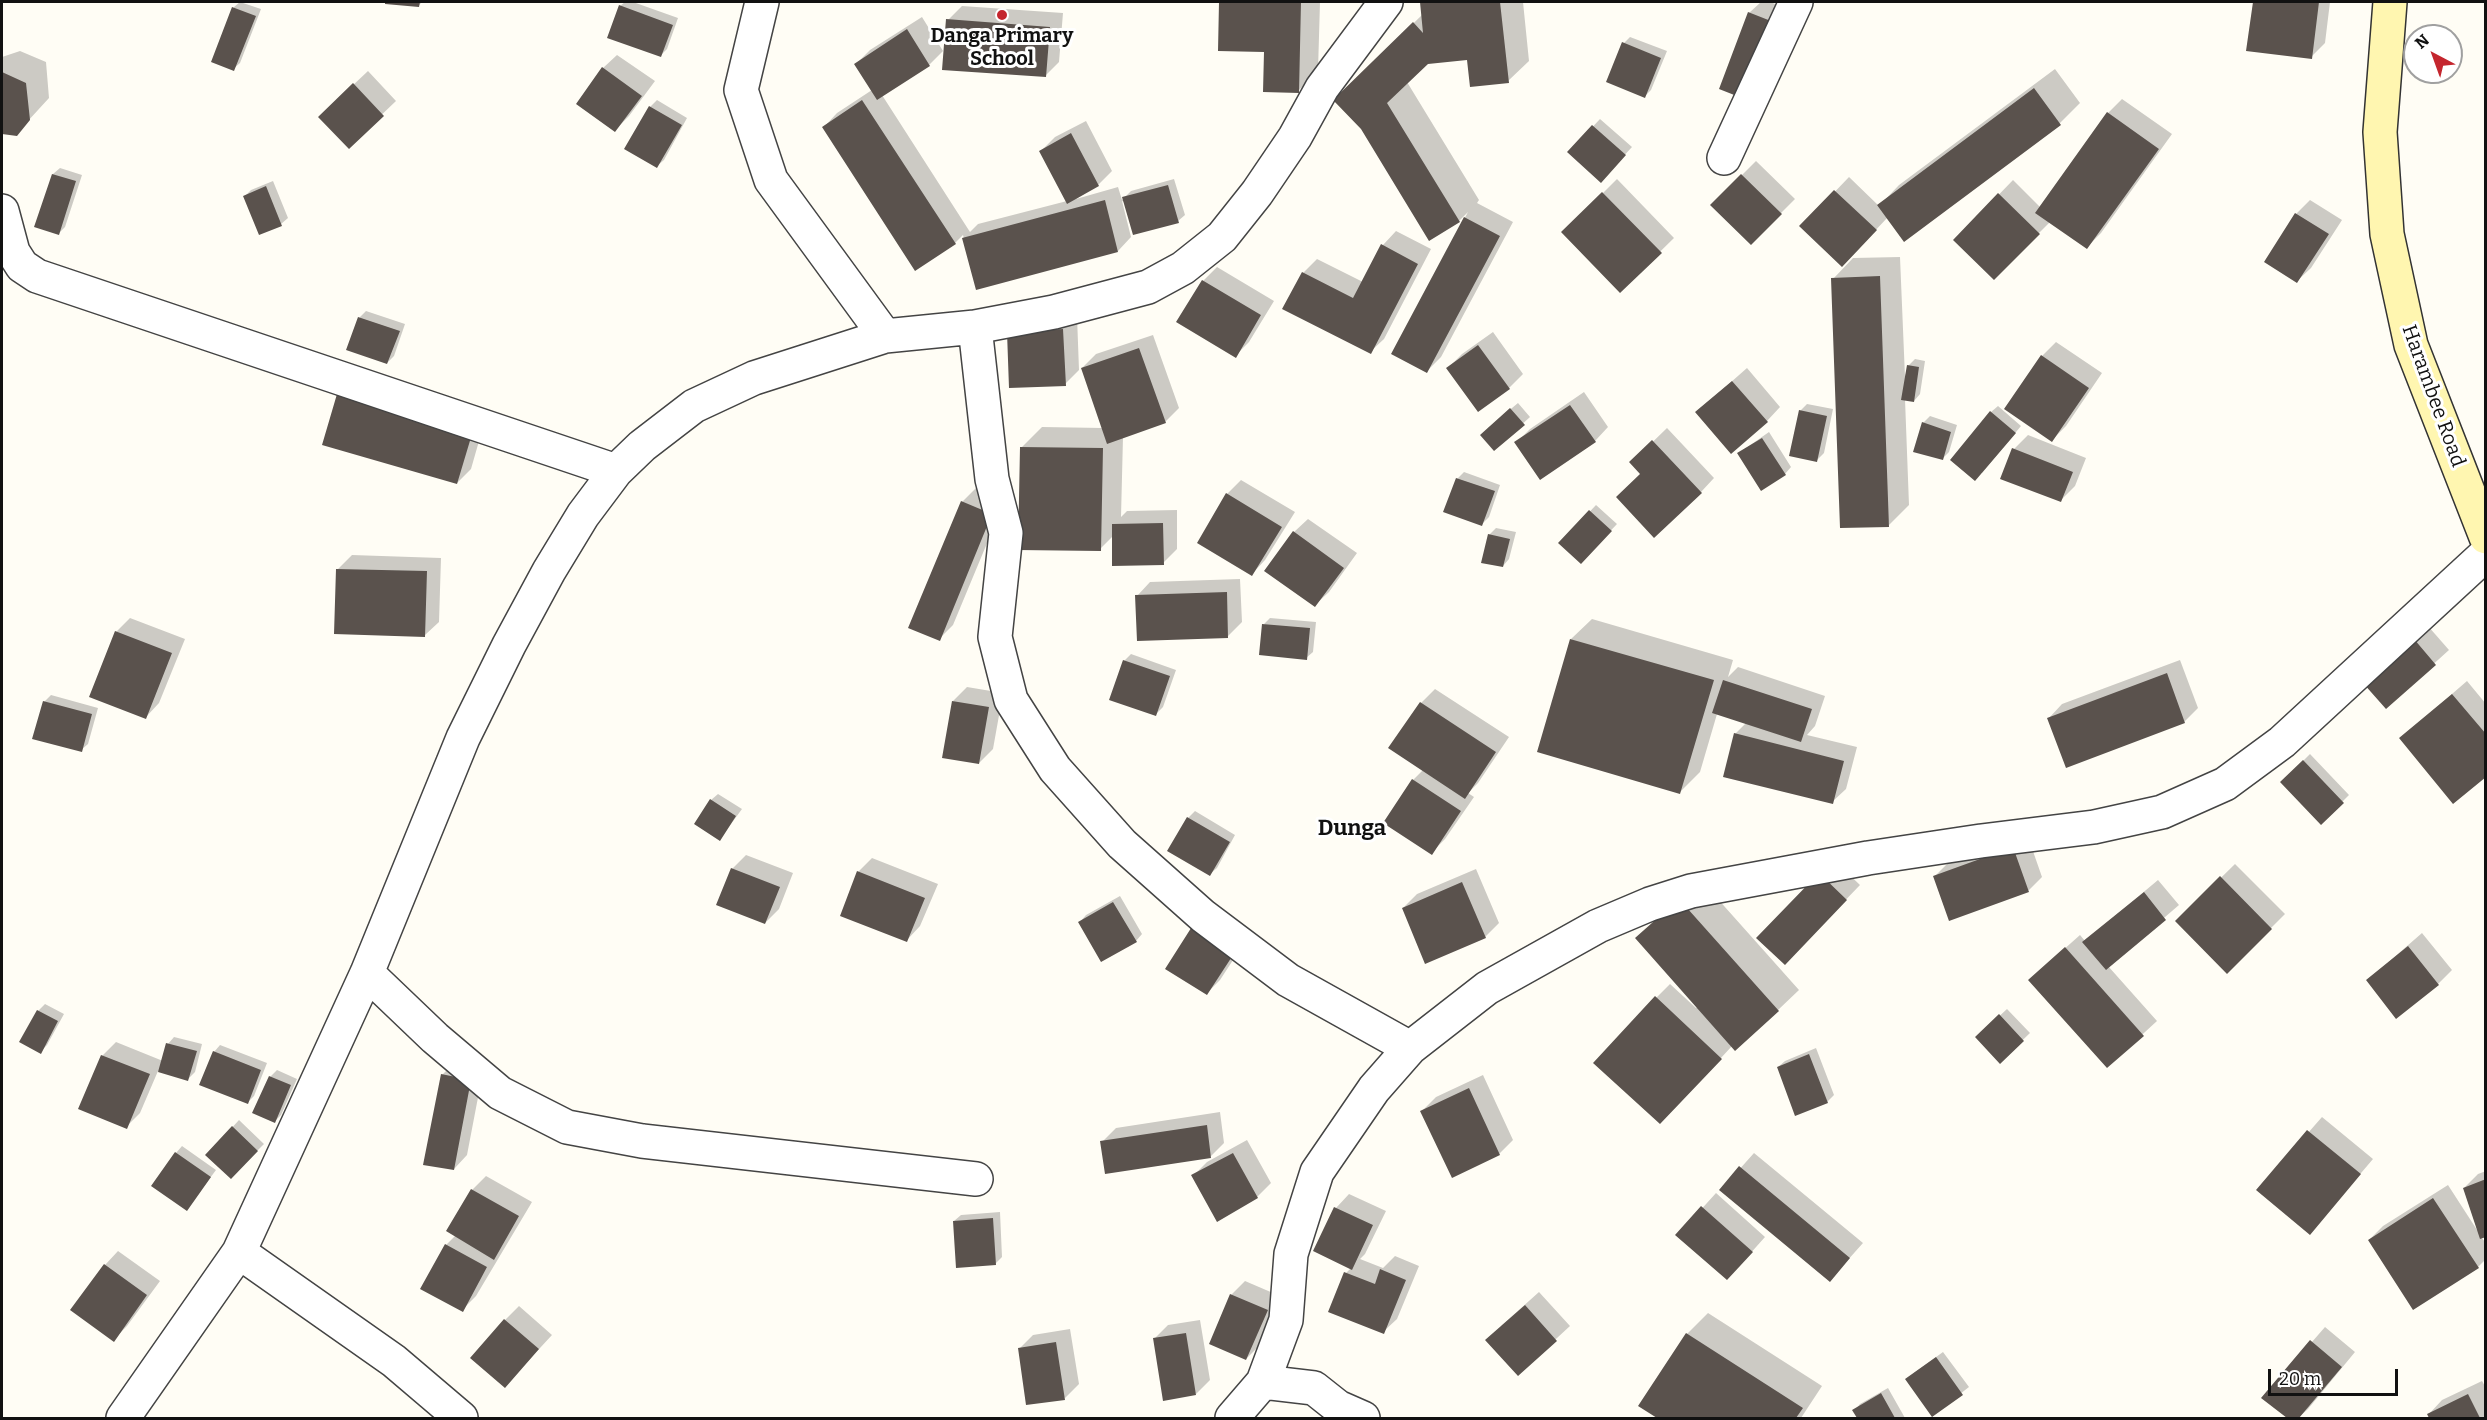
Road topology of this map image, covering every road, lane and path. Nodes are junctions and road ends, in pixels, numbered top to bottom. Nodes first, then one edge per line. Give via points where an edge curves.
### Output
1 (762, 2) edge
2 (1386, 2) edge
3 (1796, 2) edge
4 (2390, 2) edge
5 (1724, 158) dead end
6 (2, 211) edge
7 (975, 327) junction
8 (885, 336) junction
9 (616, 471) junction
10 (2486, 537) edge
11 (2486, 554) edge
12 (367, 973) junction
13 (1410, 1048) junction
14 (976, 1179) dead end
15 (239, 1252) junction
16 (1263, 1382) junction
17 (123, 1419) edge
18 (461, 1419) edge
19 (1232, 1419) edge
20 (1363, 1419) edge

1 - 8 street via 741,90 771,180
2 - 7 street via 1322,88 1257,193 1222,237 1148,287 1054,312
3 - 5 street
4 - 10 main road, Harambee Road via 2380,132 2387,234 2411,345
6 - 9 street via 13,252 22,266 36,276
7 - 8 street
7 - 13 street via 992,479 1006,533 995,637 1011,700 1055,769 1122,844 1203,916 1288,980
8 - 9 street via 754,378 694,406
9 - 12 street via 577,525 463,738
11 - 13 street via 2282,742 2225,784 2162,812 2094,827 1868,858 1691,891 1650,904 1599,926 1487,988
12 - 14 street via 500,1093 567,1127 642,1141
12 - 15 street
13 - 16 street via 1374,1089 1317,1172 1291,1254 1286,1320
15 - 17 street
15 - 18 street via 394,1361
16 - 19 street
16 - 20 street via 1314,1388 1338,1407

